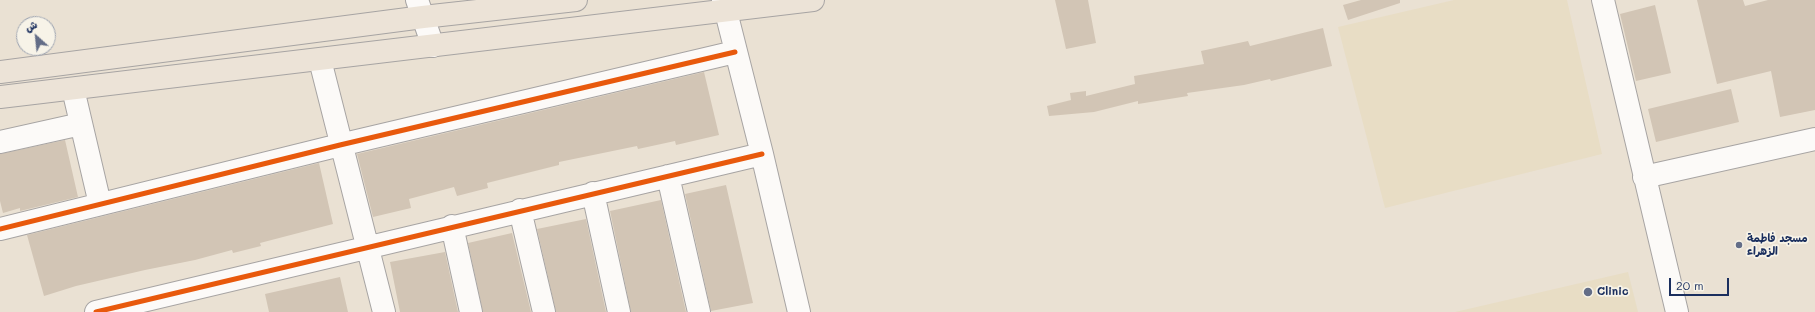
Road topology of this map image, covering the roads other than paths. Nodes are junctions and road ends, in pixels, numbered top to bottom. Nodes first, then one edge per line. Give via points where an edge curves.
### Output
1 (576, 0) edge
2 (812, 0) edge
3 (1603, 0) edge
4 (725, 5) edge
5 (420, 8) edge
6 (433, 46) junction
7 (735, 52) junction
8 (320, 60) junction
9 (0, 72) edge
10 (74, 88) junction
11 (0, 97) edge
12 (81, 124) junction
13 (1815, 139) edge
14 (0, 142) edge
15 (340, 145) junction
16 (762, 154) junction
17 (668, 176) junction
18 (1644, 177) junction
19 (592, 193) junction
20 (100, 204) junction
21 (520, 210) junction
22 (452, 226) junction
23 (0, 229) edge
24 (367, 247) junction
25 (96, 312) edge
26 (384, 312) edge
27 (471, 312) edge
28 (544, 312) edge
29 (619, 312) edge
30 (699, 312) edge
31 (799, 312) edge
32 (1677, 312) edge

1 - 5 main road
2 - 4 main road
3 - 18 street
4 - 6 main road
4 - 7 street
5 - 6 street
5 - 9 main road
6 - 8 main road
7 - 15 street
7 - 16 street
8 - 10 main road
8 - 15 street
10 - 11 main road
10 - 12 street
12 - 14 street
12 - 20 street
13 - 18 street
15 - 20 street
15 - 24 street
16 - 17 street
16 - 31 street
17 - 19 street
17 - 30 street
18 - 32 street
19 - 21 street
19 - 29 street
20 - 23 street
21 - 22 street
21 - 28 street
22 - 24 street
22 - 27 street
24 - 25 street
24 - 26 street

